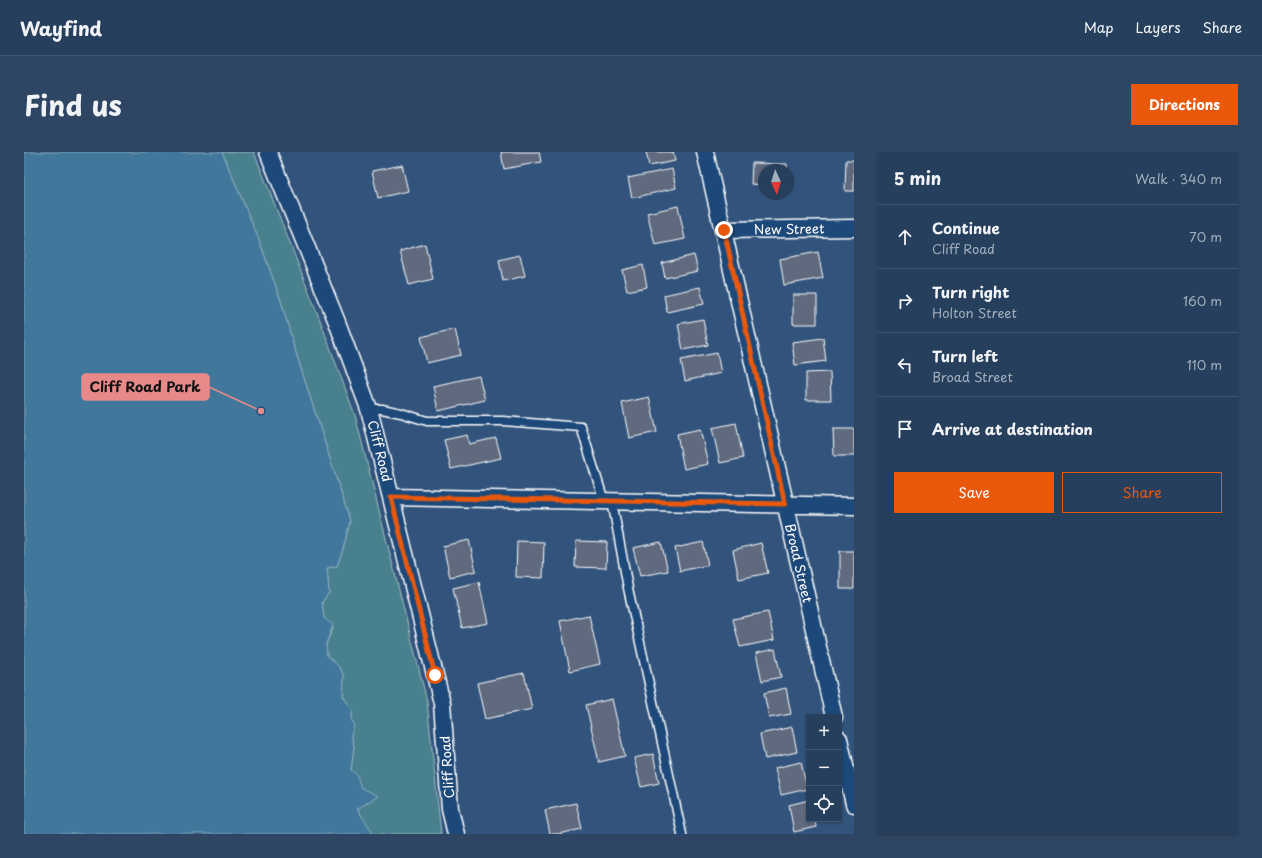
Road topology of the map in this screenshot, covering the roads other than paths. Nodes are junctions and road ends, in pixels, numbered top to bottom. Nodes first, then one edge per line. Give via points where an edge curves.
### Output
1 (268, 152) edge
2 (706, 152) edge
3 (854, 228) edge
4 (724, 230) junction
5 (369, 409) junction
6 (391, 497) junction
7 (608, 501) junction
8 (785, 504) junction
9 (854, 506) edge
10 (833, 714) edge
11 (842, 750) edge
12 (854, 804) edge
13 (456, 834) edge
14 (682, 834) edge

1 - 5 street, Cliff Road via 337,322
2 - 4 street, Broad Street
3 - 4 street, New Street
4 - 8 street, Broad Street
5 - 6 street, Cliff Road
5 - 7 lane via 382,409 427,421 503,421 581,427
6 - 7 street
6 - 13 street, Cliff Road via 442,703 450,809
7 - 8 street
7 - 14 lane
8 - 9 street
8 - 10 street, Broad Street
11 - 12 street

